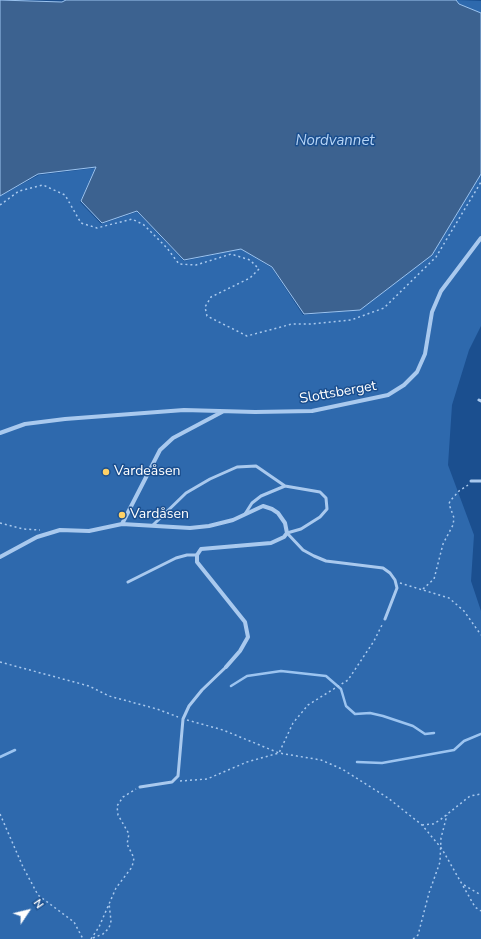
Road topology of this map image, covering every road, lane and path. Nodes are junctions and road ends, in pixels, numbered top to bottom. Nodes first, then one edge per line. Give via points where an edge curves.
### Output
1 (481, 182) edge
2 (0, 205) edge
3 (481, 238) edge
4 (222, 412) junction
5 (0, 433) edge
6 (471, 481) dead end
7 (476, 481) junction
8 (481, 481) edge
9 (285, 486) junction
10 (245, 514) junction
11 (0, 523) edge
12 (122, 524) junction
13 (153, 525) junction
14 (45, 530) dead end
15 (288, 533) junction
16 (197, 555) junction
17 (0, 558) edge
18 (395, 580) junction
19 (128, 582) dead end
20 (423, 589) junction
21 (385, 619) joint
22 (481, 635) edge
23 (0, 662) edge
24 (226, 667) joint
25 (183, 719) junction
26 (279, 753) junction
27 (172, 782) junction
28 (140, 787) joint
29 (481, 794) edge
30 (0, 814) edge
31 (447, 815) junction
32 (422, 825) junction
33 (442, 849) junction
34 (464, 885) junction
35 (481, 895) edge
36 (109, 903) junction
37 (481, 911) edge
38 (83, 939) edge
39 (91, 939) edge
40 (414, 939) edge

1 - 2 path via 436,257 384,308 351,320 292,324 247,336 207,316 205,306 211,297 250,278 259,269 250,260 232,254 196,265 179,264 144,225 132,219 97,228 81,223 65,195 43,185 19,191
3 - 4 street, Slottsberget via 441,290 432,312 425,354 417,372 404,385 388,395 312,411
4 - 5 street, Slottsberget via 184,410 65,419 24,424
4 - 12 street, Slottsberget via 172,438 160,450
6 - 7 lane
7 - 8 lane
7 - 20 path via 459,491 450,501 453,525 443,544 434,579
9 - 10 lane via 261,496 252,503
9 - 13 lane via 256,466 237,467 186,493
9 - 15 lane via 320,492 326,498 327,509 320,517 301,529
10 - 13 street via 222,525 190,528
10 - 15 street via 263,506 272,509 285,523
11 - 14 path via 24,529
12 - 13 street
12 - 17 street via 89,531 60,530 37,537
15 - 16 street via 271,542 201,549
15 - 18 lane via 304,550 314,556 326,561 383,568
16 - 19 lane via 176,558
16 - 24 street via 197,562 245,622 248,637
18 - 20 path
18 - 21 lane via 396,594
20 - 22 path via 456,603
21 - 26 path via 374,641 348,680 308,705 293,723
23 - 25 path via 89,686 109,696
24 - 25 lane via 188,706
25 - 26 path via 223,730
25 - 27 lane via 178,776
26 - 27 path via 247,762 207,779
26 - 32 path via 321,760 342,769 388,798
27 - 28 lane
28 - 36 path via 123,797 118,806 118,815 129,834 128,844 134,858 132,867 116,888
29 - 31 path via 470,796
30 - 38 path via 38,895 74,922
31 - 32 path via 433,824
31 - 33 path via 440,838
32 - 33 path
33 - 34 path
33 - 40 path via 418,935
34 - 35 path
34 - 37 path via 475,907
36 - 39 path
36 - 39 path via 109,928

